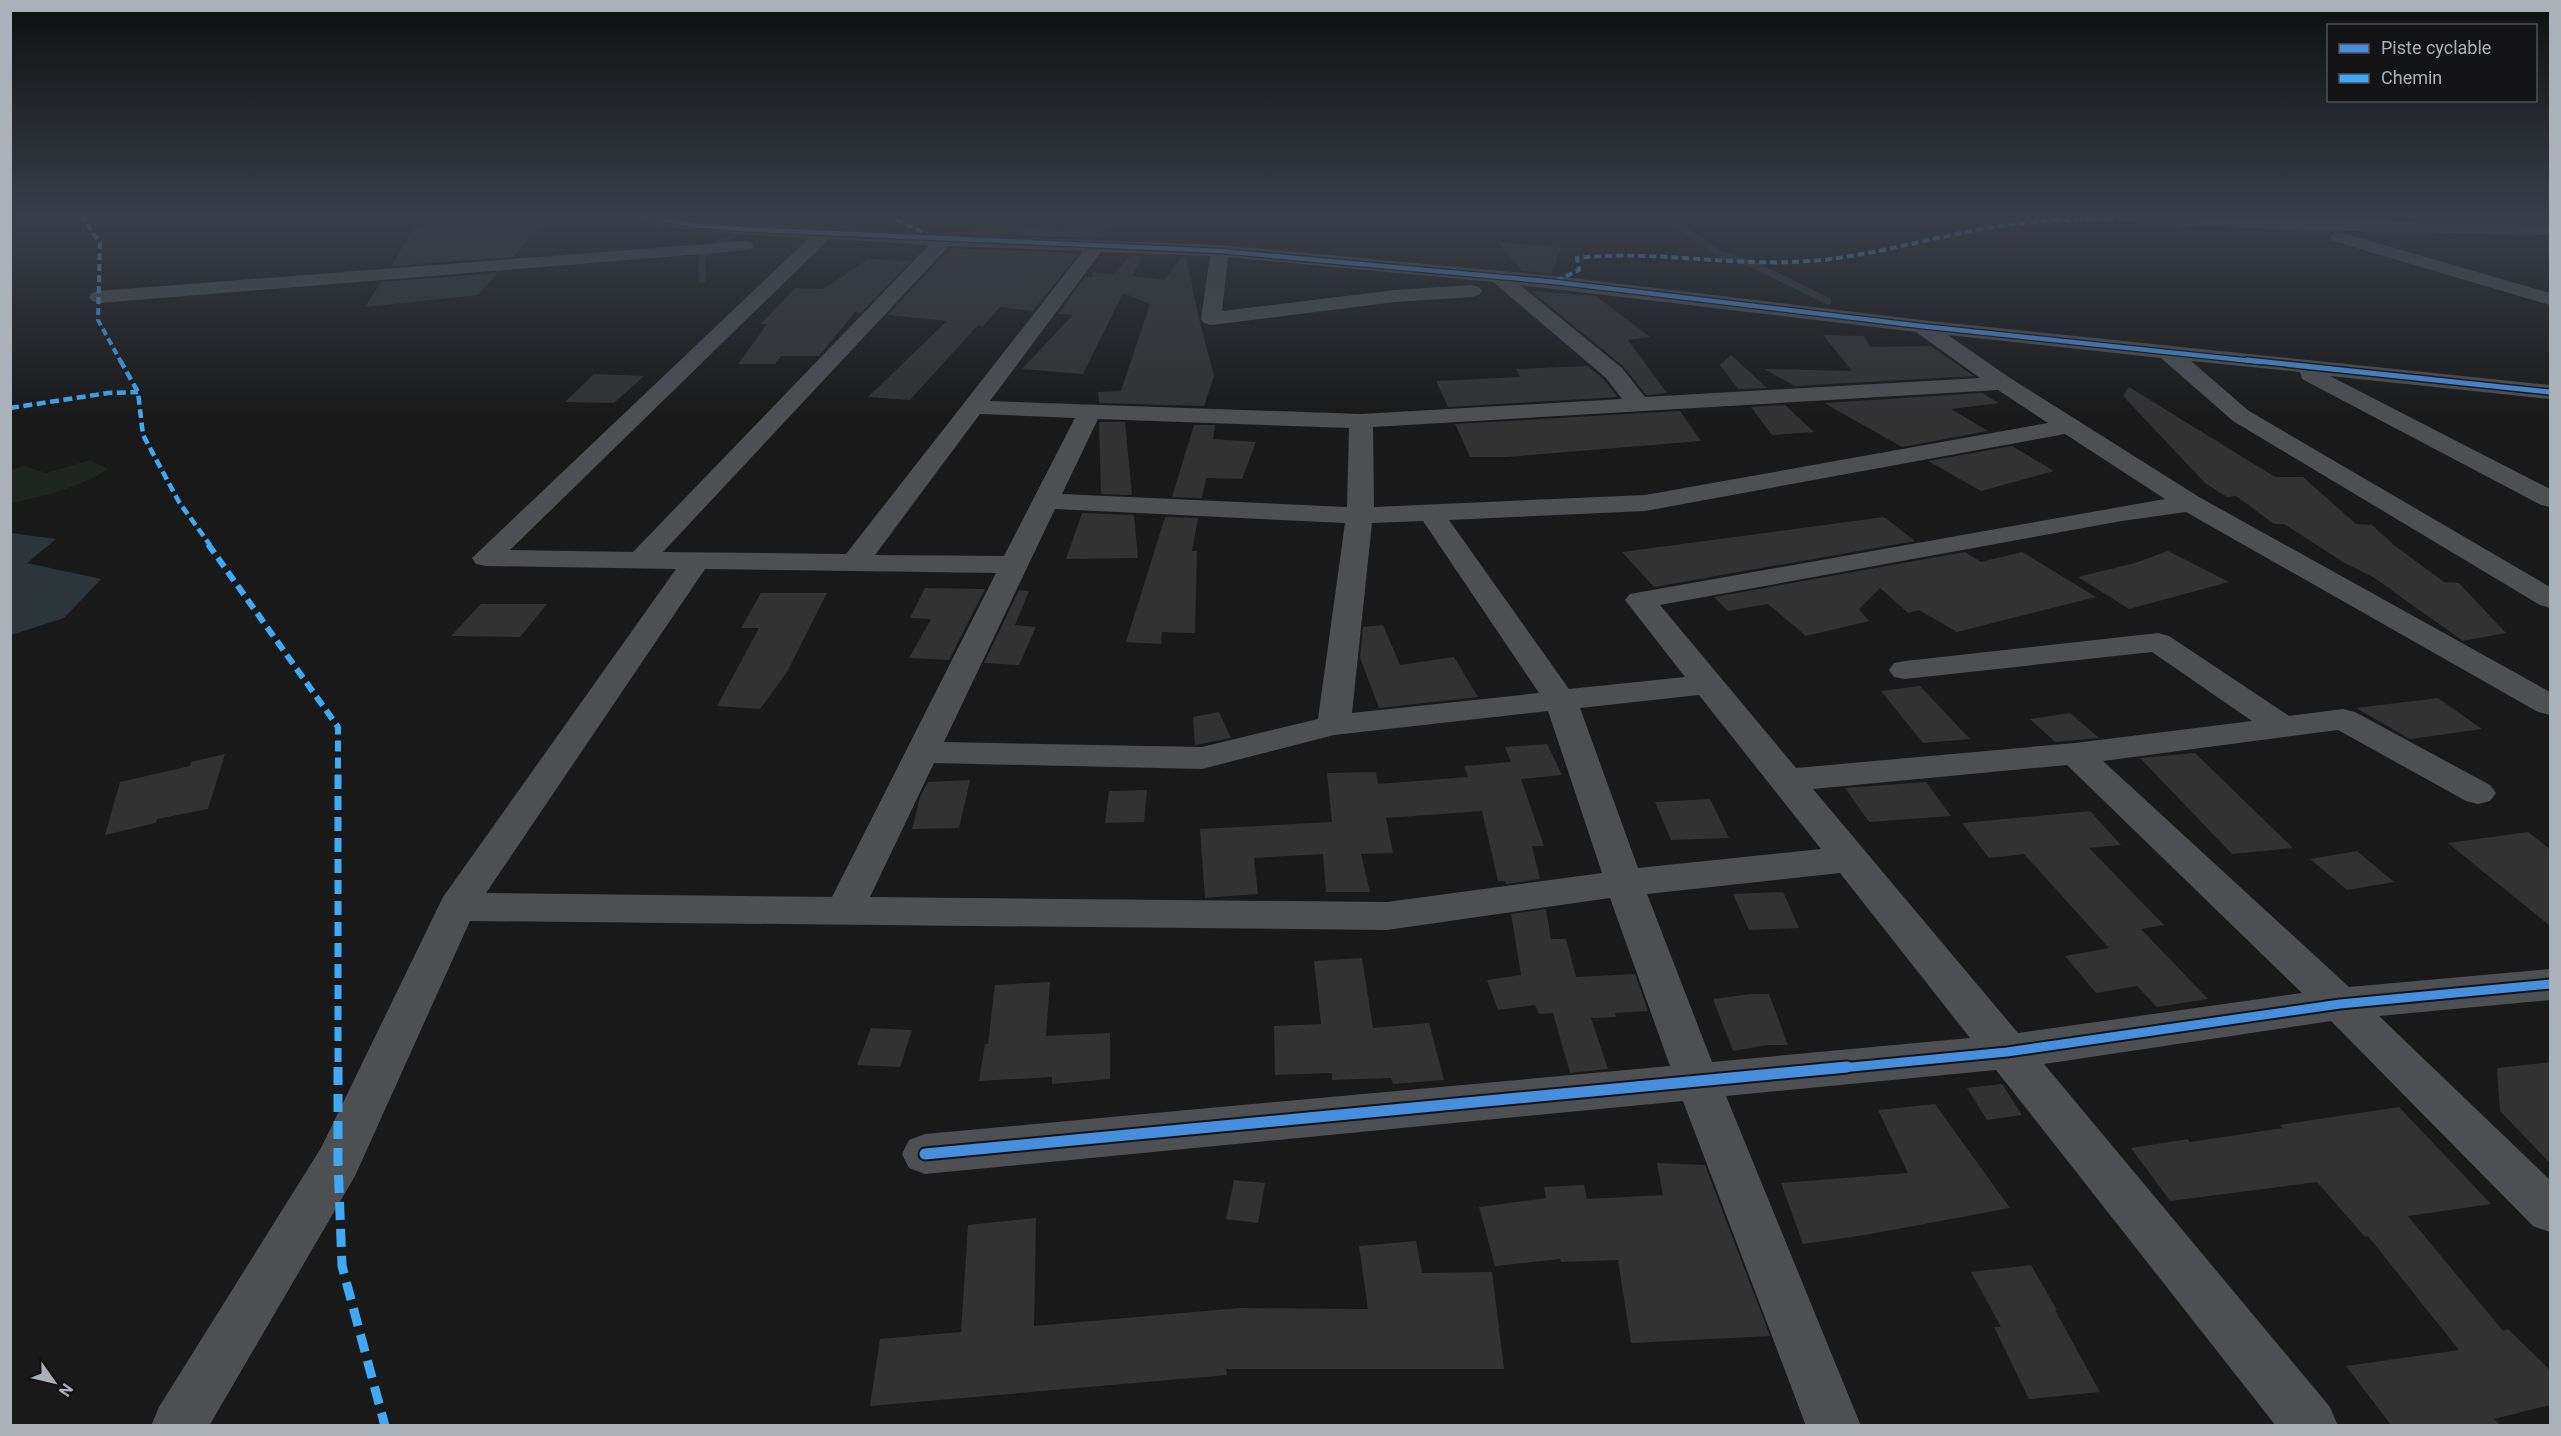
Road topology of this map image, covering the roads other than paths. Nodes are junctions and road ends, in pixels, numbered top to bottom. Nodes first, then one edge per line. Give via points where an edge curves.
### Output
1 (280, 282) edge
2 (775, 282) edge
3 (904, 282) edge
4 (1069, 282) edge
5 (1216, 282) edge
6 (1497, 282) edge
7 (1555, 282) edge
8 (1556, 282) edge
9 (2492, 282) edge
10 (1506, 283) junction
11 (99, 297) dead end
12 (2550, 299) edge
13 (1921, 326) junction
14 (2169, 353) junction
15 (2293, 366) junction
16 (2002, 383) junction
17 (2550, 392) edge
18 (1639, 405) junction
19 (974, 407) junction
20 (1090, 411) junction
21 (1361, 421) junction
22 (2070, 426) junction
23 (2550, 499) edge
24 (1046, 501) junction
25 (2190, 503) junction
26 (1431, 513) junction
27 (1359, 516) junction
28 (640, 560) junction
29 (697, 560) junction
30 (855, 562) junction
31 (1014, 565) junction
32 (2550, 599) edge
33 (1905, 670) dead end
34 (1708, 684) junction
35 (1561, 701) junction
36 (2550, 705) edge
37 (1334, 725) junction
38 (2283, 727) junction
39 (922, 752) junction
40 (2074, 754) junction
41 (1786, 780) junction
42 (2478, 793) dead end
43 (1850, 859) junction
44 (1624, 883) junction
45 (457, 908) junction
46 (844, 911) junction
47 (2550, 984) edge
48 (2340, 1004) junction
49 (2007, 1052) junction
50 (1698, 1082) junction
51 (925, 1154) dead end
52 (2550, 1212) edge
53 (178, 1425) edge
54 (1834, 1425) edge
55 (2311, 1425) edge

1 - 11 street
2 - 28 street via 486,558
3 - 28 street
4 - 19 street
5 - 10 street via 1211,318
6 - 10 street
7 - 10 street
8 - 13 street
9 - 12 street
10 - 18 street via 1614,373
13 - 14 street
13 - 16 street
14 - 15 street
14 - 32 street via 2241,416
15 - 17 street
15 - 23 street
16 - 18 street
16 - 22 street
18 - 21 street
19 - 20 street
19 - 30 street
20 - 21 street
20 - 24 street
21 - 27 street
22 - 25 street
22 - 26 street via 1645,503
24 - 27 street
24 - 31 street
25 - 34 street via 1640,600
25 - 36 street
26 - 27 street
26 - 35 street
27 - 37 street
28 - 29 street
29 - 30 street
29 - 45 street
30 - 31 street
31 - 39 street
33 - 38 street via 2158,642
34 - 35 street
34 - 41 street
35 - 37 street
35 - 44 street
37 - 39 street via 1202,758
38 - 40 street
38 - 42 street via 2343,719
39 - 46 street
40 - 41 street
40 - 48 street
41 - 43 street
43 - 44 street
43 - 49 street
44 - 46 street via 1387,916
44 - 50 street
45 - 46 street
45 - 53 street via 338,1162
47 - 48 street
48 - 49 street
48 - 52 street
49 - 50 street
49 - 55 street
50 - 51 street
50 - 54 street

